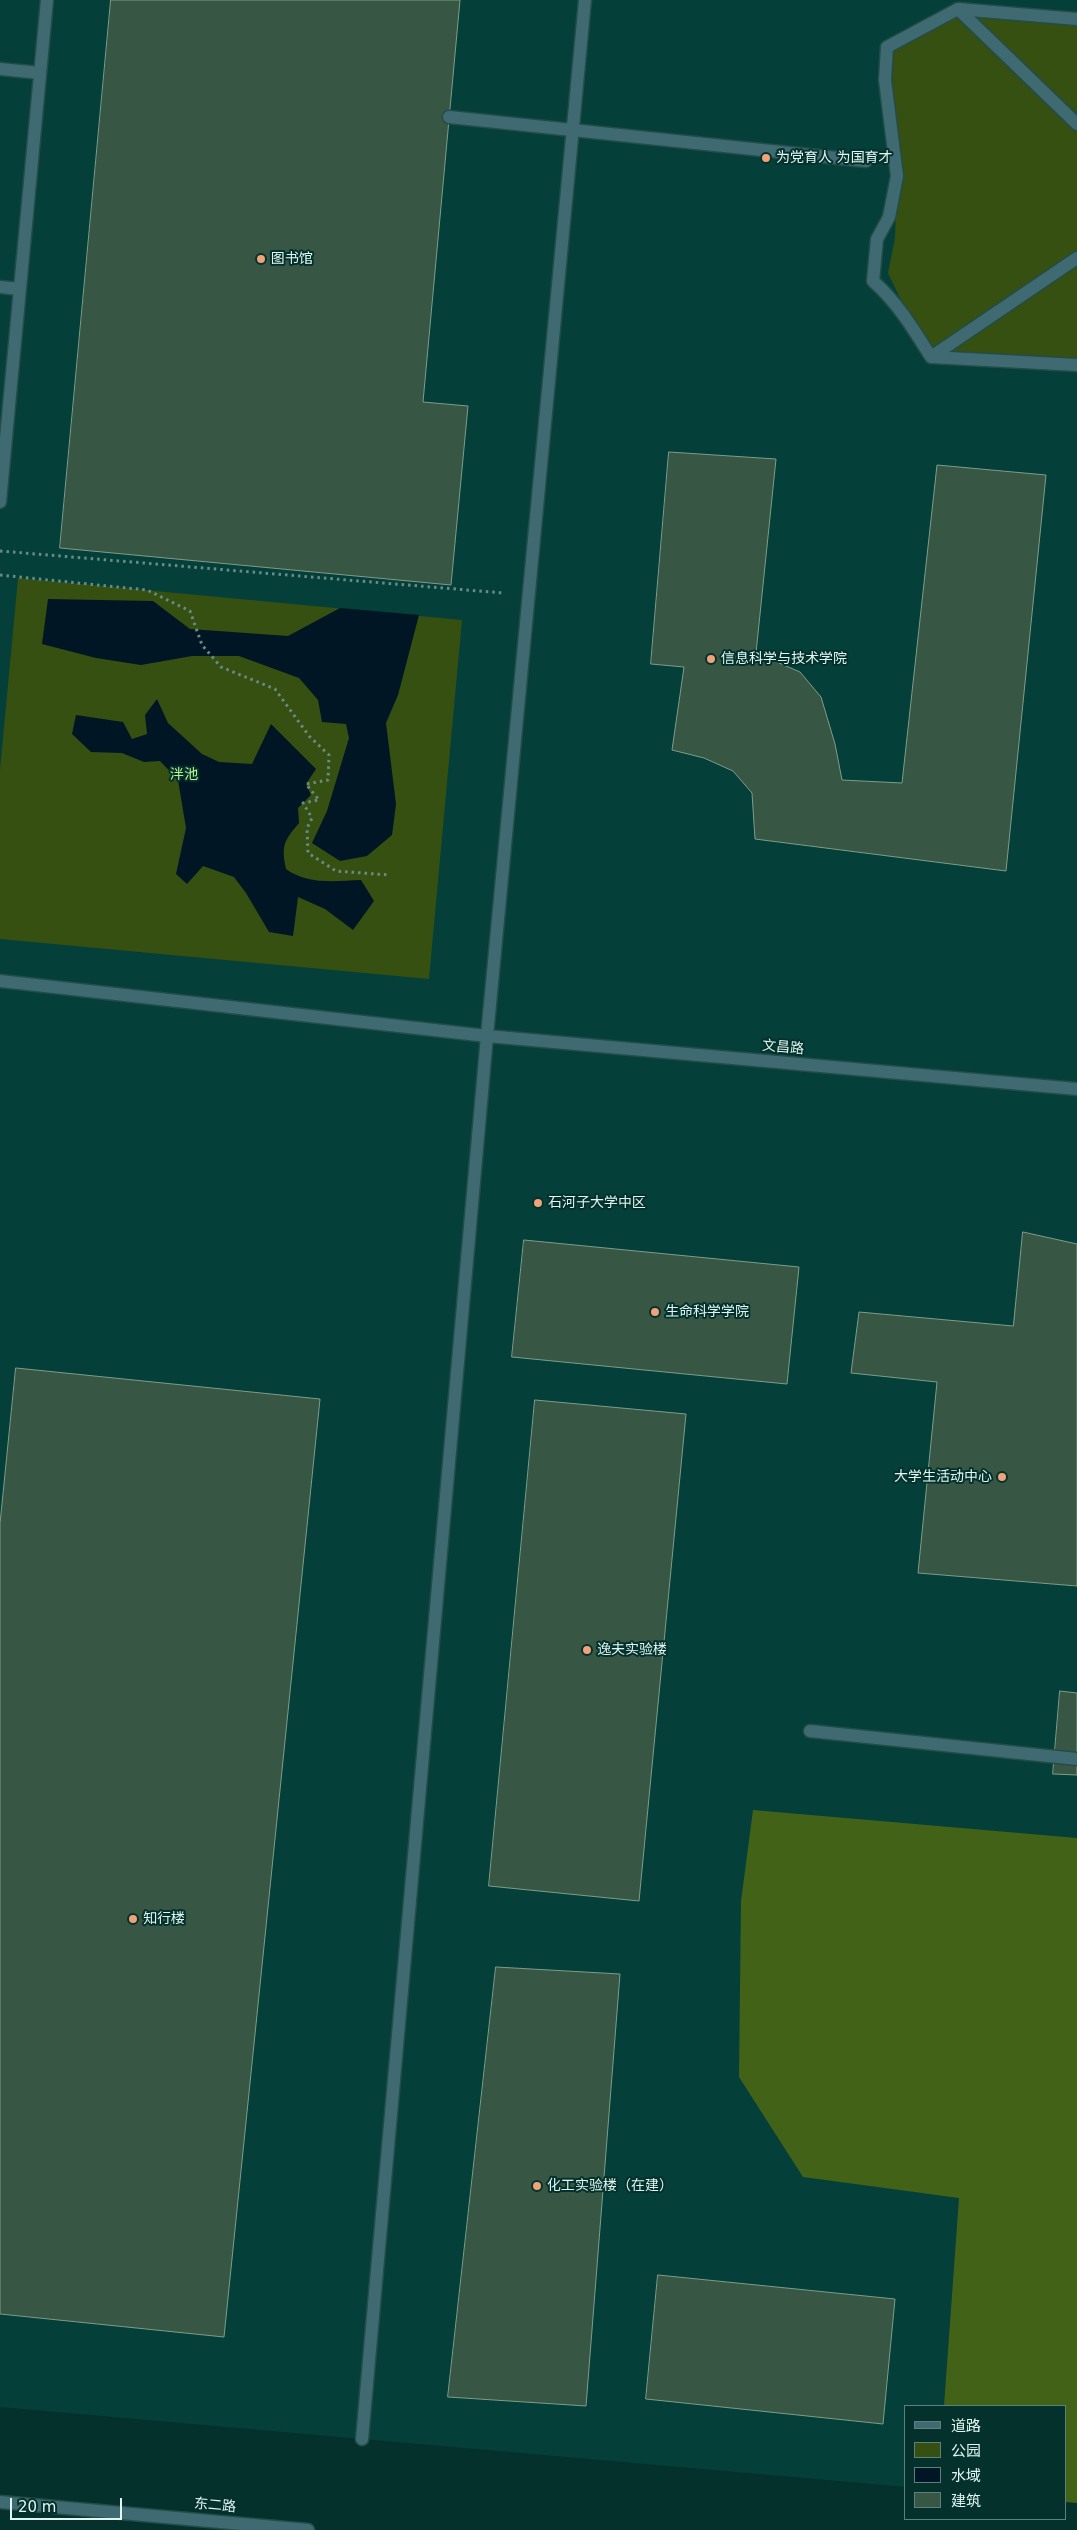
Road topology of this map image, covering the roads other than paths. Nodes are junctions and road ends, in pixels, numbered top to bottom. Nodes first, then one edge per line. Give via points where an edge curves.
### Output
1 (47, 0) edge
2 (585, 0) edge
3 (958, 9) junction
4 (1077, 19) edge
5 (0, 69) edge
6 (40, 73) junction
7 (449, 117) dead end
8 (1077, 124) edge
9 (572, 130) junction
10 (866, 161) dead end
11 (1077, 258) edge
12 (0, 287) edge
13 (20, 289) junction
14 (931, 357) junction
15 (1077, 365) edge
16 (0, 502) edge
17 (0, 981) edge
18 (487, 1036) junction
19 (1077, 1089) edge
20 (810, 1732) dead end
21 (1077, 1759) edge
22 (362, 2439) dead end
23 (0, 2502) edge
24 (308, 2530) edge

1 - 6 street
2 - 9 street
3 - 4 street
3 - 8 street
3 - 14 street via 887,47 885,80 897,176 889,217 877,239 874,281 906,317
5 - 6 street
6 - 13 street
7 - 9 street
9 - 10 street
9 - 18 street
11 - 14 street
12 - 13 street
13 - 16 street
14 - 15 street
17 - 18 street, 文昌路
18 - 19 street, 文昌路
18 - 22 street
20 - 21 street
23 - 24 street, 东二路

